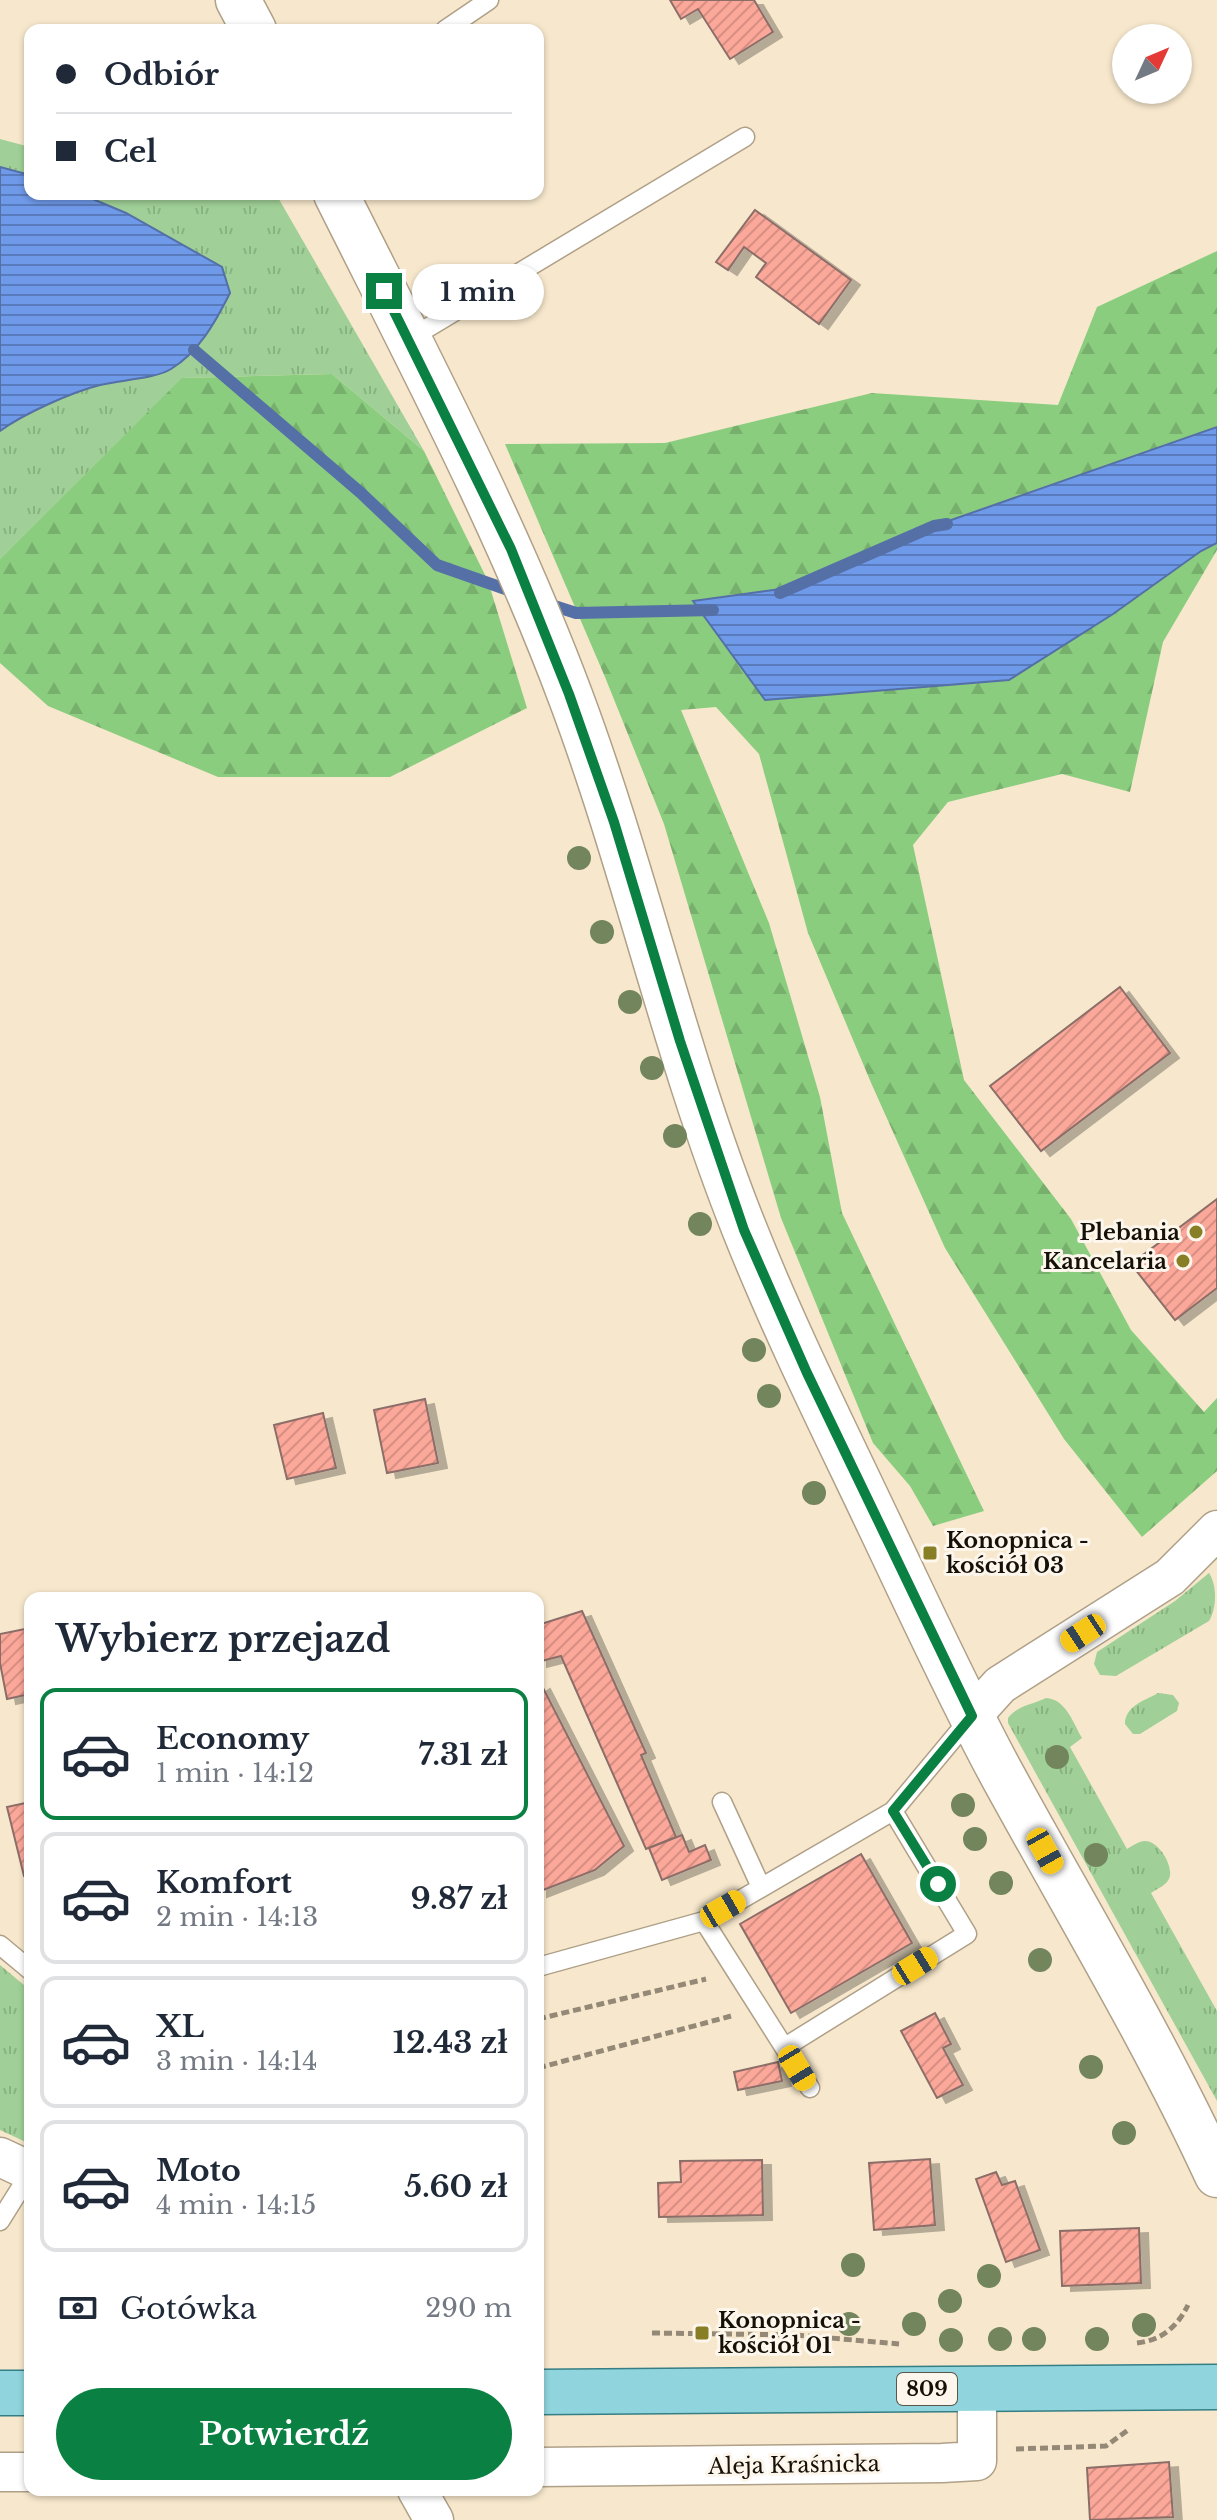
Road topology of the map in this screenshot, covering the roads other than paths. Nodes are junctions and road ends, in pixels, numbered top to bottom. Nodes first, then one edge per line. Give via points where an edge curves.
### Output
1 (238, 0) edge
2 (489, 0) edge
3 (251, 24) edge
4 (454, 24) edge
5 (745, 137) dead end
6 (339, 200) edge
7 (409, 339) junction
8 (1217, 1530) edge
9 (972, 1716) junction
10 (722, 1802) dead end
11 (893, 1811) junction
12 (761, 1887) junction
13 (704, 1921) junction
14 (0, 1945) edge
15 (24, 1965) edge
16 (544, 1965) edge
17 (785, 2047) junction
18 (810, 2088) dead end
19 (0, 2157) edge
20 (24, 2169) edge
21 (1217, 2175) edge
22 (24, 2182) edge
23 (0, 2221) edge
24 (1217, 2387) edge
25 (977, 2388) junction
26 (544, 2392) edge
27 (0, 2393) edge
28 (24, 2393) edge
29 (544, 2467) edge
30 (0, 2472) edge
31 (24, 2472) edge
32 (420, 2496) edge
33 (434, 2520) edge

1 - 3 street
2 - 4 lane
5 - 7 lane
6 - 7 street
7 - 9 street via 521,571 561,674 614,822 744,1230
8 - 9 street via 1170,1577 1000,1685
9 - 11 lane
9 - 21 street
10 - 12 lane
11 - 12 lane
11 - 17 lane via 967,1934
12 - 13 lane
13 - 16 lane
13 - 17 lane
14 - 15 lane
17 - 18 lane
19 - 20 street
22 - 23 lane
24 - 25 main road, 809
25 - 26 main road, 809
25 - 29 street, Aleja Kraśnicka via 977,2461
27 - 28 main road
30 - 31 street
32 - 33 street

